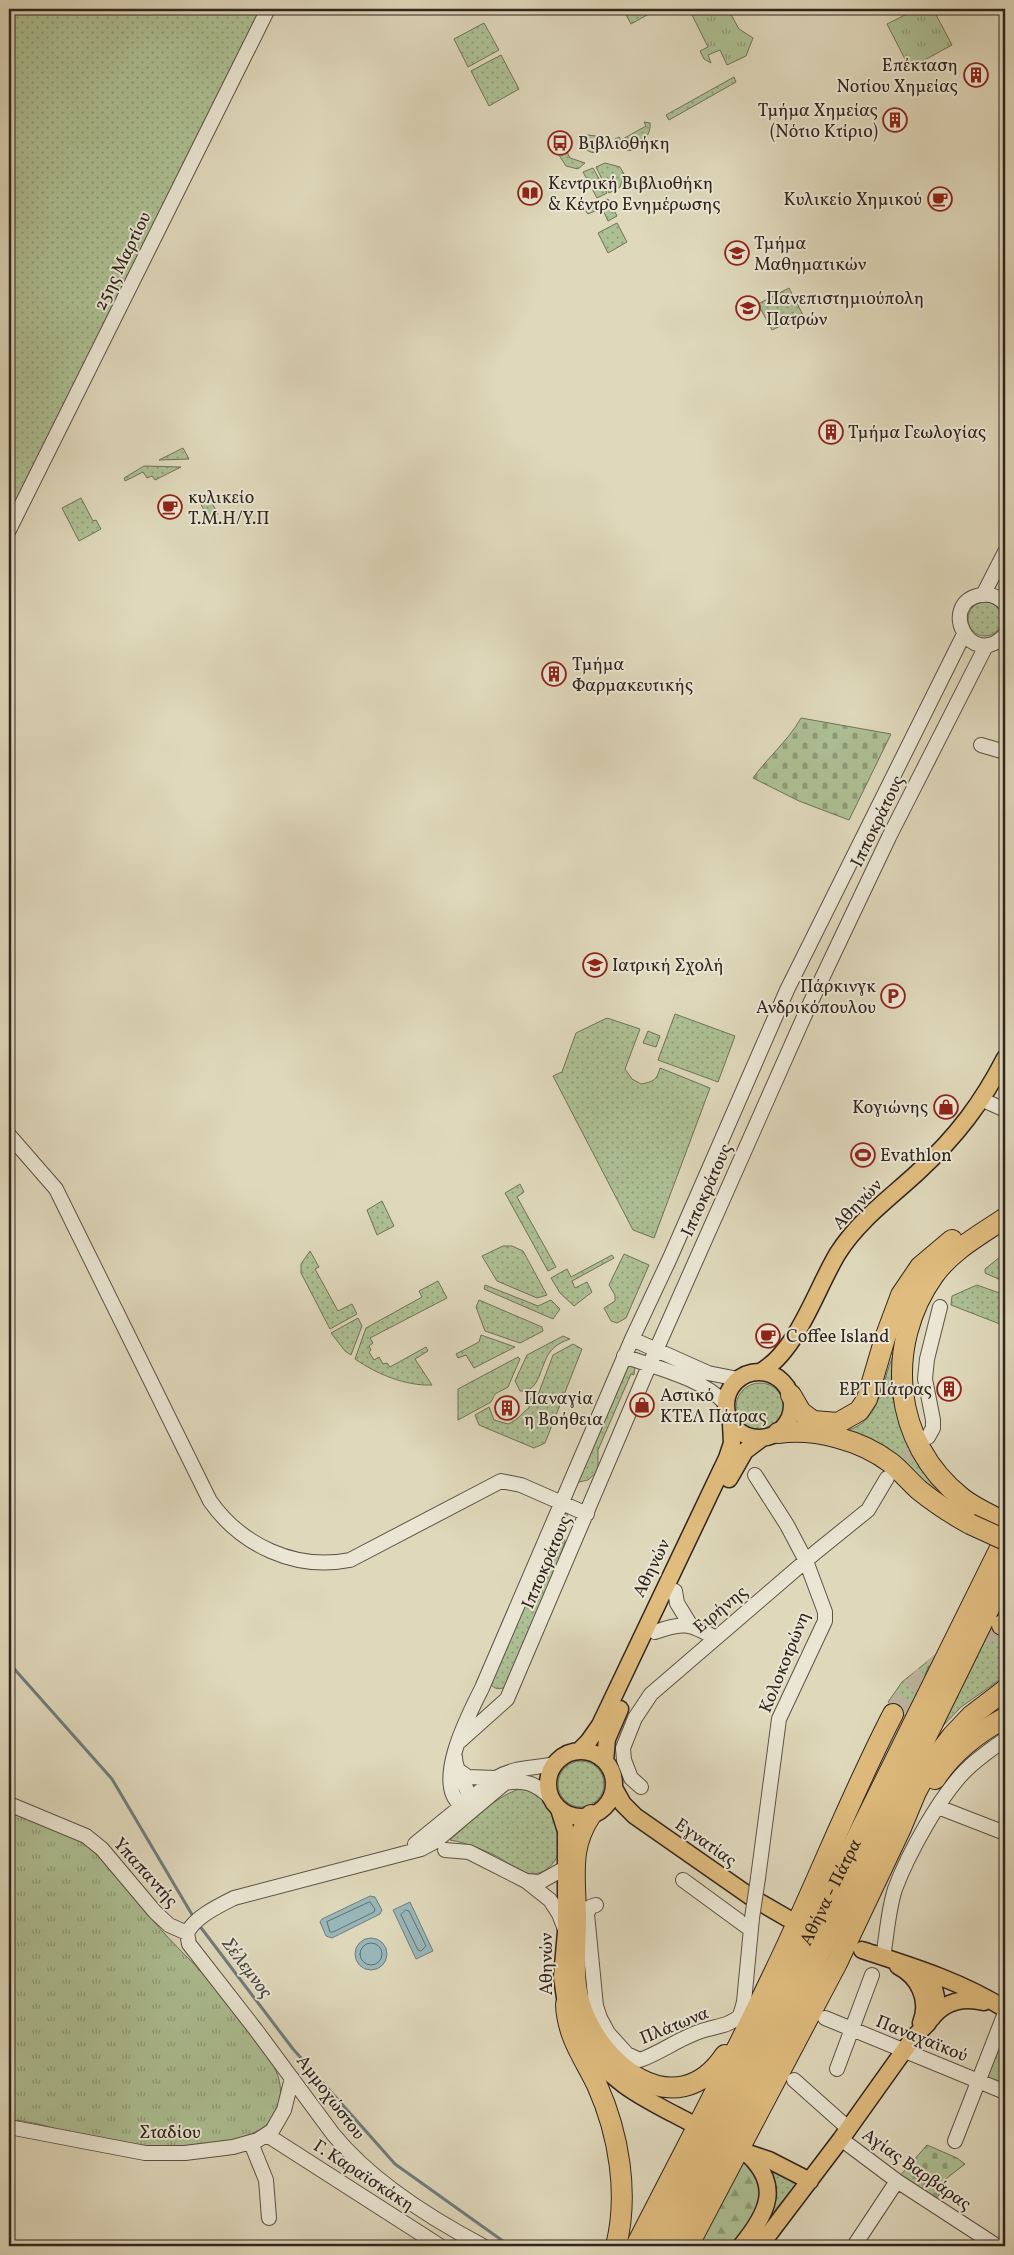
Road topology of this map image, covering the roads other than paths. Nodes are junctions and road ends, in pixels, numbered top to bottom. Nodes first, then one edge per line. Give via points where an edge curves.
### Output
1 (268, 9) edge
2 (9, 530) edge
3 (1005, 552) edge
4 (983, 594) junction
5 (1005, 604) edge
6 (964, 634) junction
7 (1005, 635) edge
8 (986, 646) junction
9 (981, 745) dead end
10 (1005, 752) edge
11 (1005, 1058) edge
12 (982, 1100) junction
13 (1005, 1110) edge
14 (9, 1135) edge
15 (1005, 1214) edge
16 (1005, 1218) edge
17 (940, 1307) dead end
18 (632, 1339) junction
19 (790, 1343) junction
20 (657, 1350) junction
21 (624, 1356) junction
22 (650, 1366) junction
23 (760, 1372) junction
24 (738, 1379) junction
25 (787, 1388) junction
26 (725, 1403) junction
27 (731, 1424) junction
28 (769, 1436) junction
29 (928, 1437) tunnel mouth
30 (755, 1475) dead end
31 (887, 1478) tunnel mouth
32 (562, 1503) junction
33 (587, 1514) junction
34 (975, 1517) junction
35 (1005, 1522) edge
36 (1005, 1539) edge
37 (806, 1561) junction
38 (1005, 1576) edge
39 (675, 1591) junction
40 (691, 1626) junction
41 (655, 1632) junction
42 (716, 1638) junction
43 (1005, 1690) edge
44 (893, 1714) tunnel mouth
45 (1005, 1718) edge
46 (1005, 1739) edge
47 (457, 1747) junction
48 (579, 1751) junction
49 (606, 1761) junction
50 (554, 1764) junction
51 (458, 1770) junction
52 (496, 1778) junction
53 (641, 1787) dead end
54 (614, 1788) junction
55 (554, 1803) junction
56 (9, 1804) edge
57 (468, 1804) junction
58 (938, 1807) junction
59 (591, 1815) junction
60 (901, 1828) junction
61 (1005, 1833) edge
62 (445, 1850) dead end
63 (565, 1868) junction
64 (683, 1880) dead end
65 (526, 1881) junction
66 (596, 1905) dead end
67 (787, 1918) dead end
68 (751, 1924) junction
69 (188, 1930) junction
70 (566, 1932) junction
71 (862, 1950) dead end
72 (883, 1957) junction
73 (926, 1972) junction
74 (872, 1975) dead end
75 (566, 2004) junction
76 (1005, 2010) edge
77 (754, 2014) junction
78 (825, 2018) dead end
79 (928, 2023) junction
80 (852, 2029) junction
81 (913, 2038) junction
82 (903, 2051) junction
83 (837, 2069) dead end
84 (292, 2078) junction
85 (794, 2080) dead end
86 (978, 2081) junction
87 (1005, 2092) edge
88 (689, 2122) dead end
89 (9, 2127) edge
90 (845, 2134) junction
91 (268, 2135) junction
92 (955, 2141) dead end
93 (250, 2142) junction
94 (810, 2181) junction
95 (898, 2181) junction
96 (269, 2218) dead end
97 (467, 2243) edge
98 (440, 2246) edge
99 (483, 2246) edge
100 (616, 2246) edge
101 (636, 2246) edge
102 (655, 2246) edge
103 (671, 2246) edge
104 (688, 2246) edge
105 (741, 2246) edge
106 (760, 2246) edge
107 (854, 2246) edge
108 (997, 2246) edge

1 - 2 street, 25ης Μαρτίου
3 - 4 street
4 - 5 street via 996,597
4 - 6 street via 962,608 959,619
6 - 8 street via 976,644
6 - 18 street, Ιπποκράτους via 787,990
7 - 8 street via 1000,641
8 - 20 street, Ιπποκράτους via 829,963
9 - 10 street
11 - 12 main road, Αθηνών
12 - 13 street
12 - 19 main road, Αθηνών via 939,1152 850,1236 824,1277
14 - 32 street via 56,1189 210,1501 237,1533 252,1543 284,1556 340,1562 350,1560 502,1481 521,1485
15 - 25 highway via 965,1232 939,1249 920,1268 898,1302 867,1399 859,1411 838,1423 813,1421 801,1412
16 - 34 highway via 949,1258 935,1274 911,1319 903,1349 906,1411 918,1443
17 - 29 street via 927,1359 926,1380 934,1420
18 - 20 street
18 - 21 street, Ιπποκράτους
19 - 23 main road, Αθηνών via 780,1357
19 - 25 main road, Αθηνών via 786,1358
20 - 22 street, Ιπποκράτους
20 - 24 street via 708,1372
21 - 22 street
21 - 32 street, Ιπποκράτους
22 - 26 street via 695,1382
22 - 33 street, Ιπποκράτους
23 - 24 main road, Αθηνών
23 - 25 main road via 772,1374
24 - 26 main road via 729,1390
25 - 28 main road, Αθηνών via 792,1403 789,1420
26 - 27 main road, Αθηνών
27 - 28 main road via 744,1435
27 - 48 main road, Αθηνών via 732,1444 727,1458 600,1725
28 - 34 highway via 818,1435 869,1449 892,1464 936,1502
28 - 39 main road, Αθηνών via 744,1451
30 - 37 street, Κολοκοτρώνη
31 - 37 street, Ειρήνης via 868,1510
32 - 33 street
32 - 47 street, Ιπποκράτους
33 - 47 street, Ιπποκράτους via 507,1699
34 - 35 highway
34 - 36 highway, bridge
36 - 102 highway, Αθήνα - Πάτρα
37 - 42 street, Ειρήνης
37 - 68 street, Κολοκοτρώνη, bridge via 825,1612 825,1621 780,1719
38 - 103 highway, Αθήνα - Πάτρα
39 - 40 street via 677,1603
39 - 41 main road, Αθηνών
40 - 41 street via 675,1624
40 - 42 street
41 - 49 main road, Αθηνών via 607,1739
42 - 53 street, Ειρήνης via 651,1694 635,1718 622,1754 631,1778
43 - 60 highway via 971,1716 932,1762
44 - 77 highway
45 - 60 highway via 978,1735 957,1754 940,1772
46 - 58 street via 964,1771
47 - 51 street
47 - 57 street, Ιπποκράτους via 450,1767 451,1782 455,1796
48 - 49 main road via 598,1755
48 - 50 main road, Αθηνών via 561,1757
49 - 54 main road, Αθηνών via 613,1774
50 - 52 street via 521,1767
50 - 55 main road, Αθηνών via 548,1780
51 - 52 street via 468,1777
51 - 57 street
52 - 57 street
54 - 59 main road via 610,1800
54 - 67 main road, Εγνατίας via 622,1804 635,1816 751,1898
55 - 57 street via 533,1784 520,1780 505,1783
55 - 59 main road via 571,1816
55 - 63 main road, Αθηνών via 566,1831
56 - 69 street, Υπαπαντής via 86,1836 102,1849 155,1912 169,1924
57 - 69 street via 436,1840 421,1848 234,1898
58 - 61 street
58 - 72 street via 915,1846 896,1889 886,1925
59 - 77 highway via 581,1832 576,1854 576,1977 578,2000 599,2042 619,2064 643,2080 669,2088 682,2087 708,2075 719,2064
60 - 104 highway via 837,1963
62 - 65 street via 468,1852
63 - 65 street via 540,1882
63 - 70 main road, Αθηνών
64 - 68 street
65 - 70 street via 545,1894 555,1906
66 - 68 street, Πλάτωνα via 590,1906 587,1914 596,2006 608,2033 627,2054 640,2060 682,2039 731,2023 740,2016 746,1987
69 - 84 street, Αμμοχώστου via 189,1944
70 - 75 main road, Αθηνών via 562,1977
71 - 72 main road
72 - 73 main road
72 - 81 main road via 909,1972 923,1994 924,2012
73 - 76 main road via 986,1997
73 - 79 main road via 936,1997
74 - 80 street
75 - 88 main road, Αθηνών via 580,2037 608,2074 636,2094
75 - 100 highway via 569,2030 605,2104 618,2158 623,2194
76 - 79 main road via 978,2001 962,2000 942,2007
76 - 86 street
77 - 101 highway
78 - 80 street, Παναχαϊκού
79 - 81 main road
80 - 82 street, Παναχαϊκού
80 - 83 street
81 - 82 main road
82 - 86 street, Παναχαϊκού
82 - 90 main road
84 - 91 street via 282,2116
84 - 97 street, Αμμοχώστου via 341,2143 363,2166
85 - 90 street, Αγίας Βαρβάρας
86 - 87 street, Παναχαϊκού
86 - 92 street
89 - 93 street, Σταδίου via 160,2154 210,2151
90 - 94 main road
90 - 95 street, Αγίας Βαρβάρας
91 - 93 street, Σταδίου
91 - 98 street, Γ. Καραϊσκάκη
93 - 96 street via 266,2180
94 - 105 main road via 744,2151 760,2168 767,2191 764,2214
94 - 106 main road
95 - 107 street
95 - 108 street, Αγίας Βαρβάρας
97 - 99 street, Αμμοχώστου

